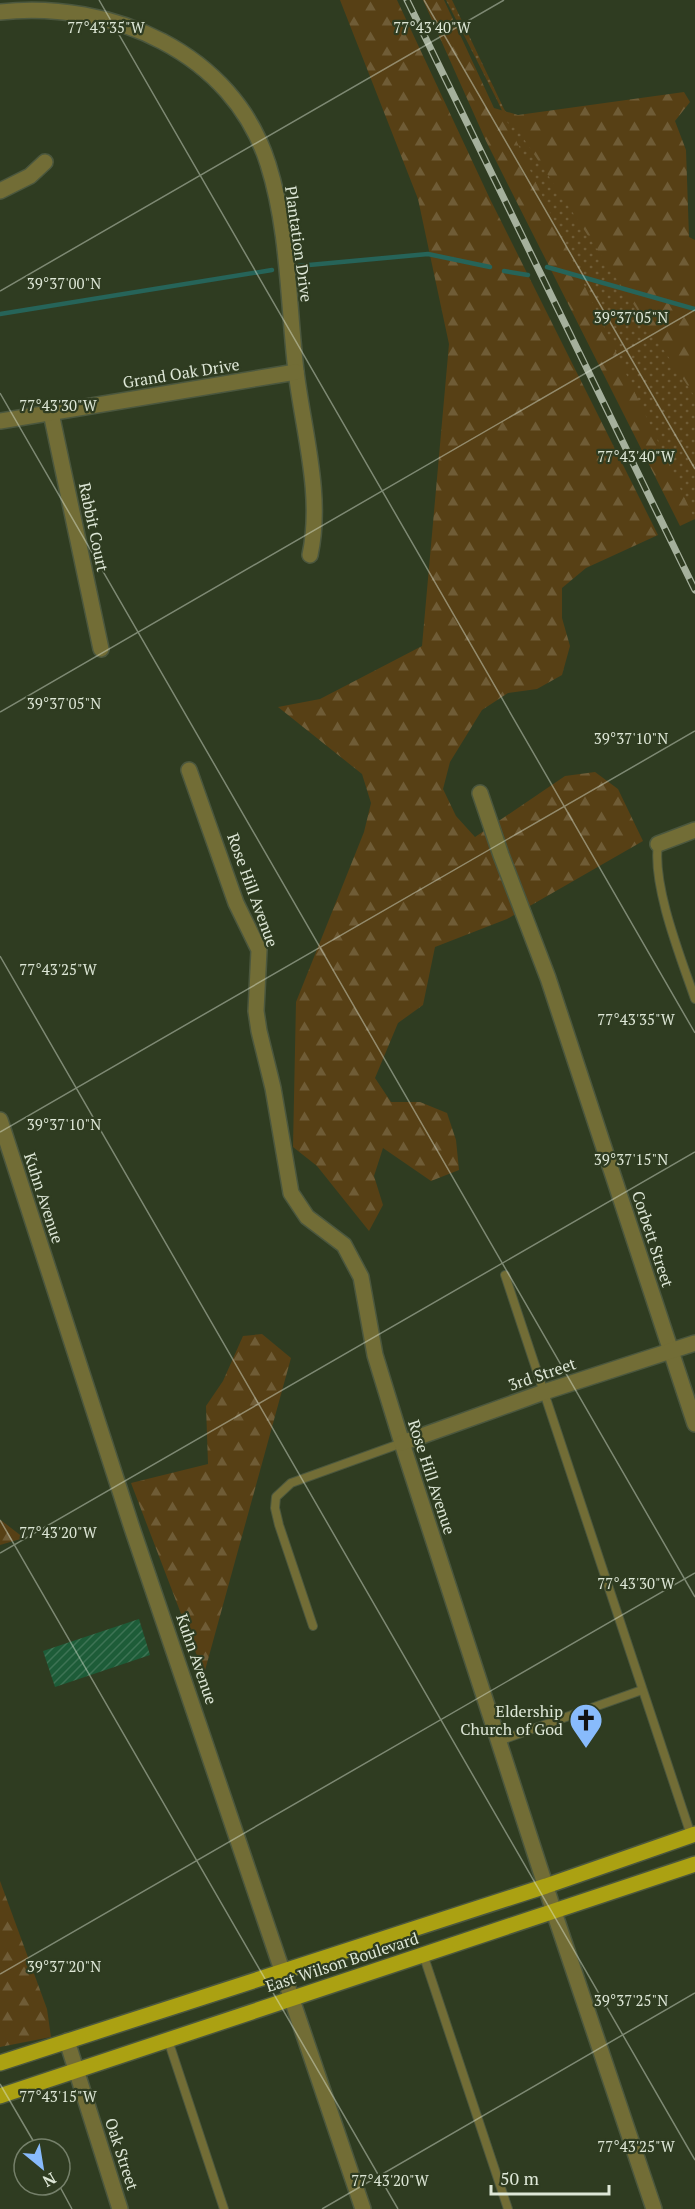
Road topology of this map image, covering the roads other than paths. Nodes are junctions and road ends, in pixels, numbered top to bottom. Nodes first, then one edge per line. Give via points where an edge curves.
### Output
1 (0, 12) edge
2 (45, 162) dead end
3 (0, 190) edge
4 (296, 372) junction
5 (51, 413) junction
6 (0, 421) edge
7 (310, 555) dead end
8 (101, 649) dead end
9 (189, 770) dead end
10 (480, 793) dead end
11 (695, 830) edge
12 (658, 844) joint
13 (695, 999) edge
14 (0, 1120) edge
15 (505, 1275) dead end
16 (695, 1343) edge
17 (671, 1351) junction
18 (544, 1392) junction
19 (695, 1424) edge
20 (402, 1443) junction
21 (313, 1626) dead end
22 (642, 1690) junction
23 (499, 1741) junction
24 (693, 1834) edge
25 (695, 1864) edge
26 (546, 1886) junction
27 (554, 1912) junction
28 (423, 1954) junction
29 (284, 1973) junction
30 (292, 1997) junction
31 (168, 2040) junction
32 (67, 2041) junction
33 (0, 2063) edge
34 (76, 2071) junction
35 (0, 2096) edge
36 (120, 2209) edge
37 (224, 2209) edge
38 (363, 2209) edge
39 (508, 2209) edge
40 (654, 2209) edge

1 - 4 street, Plantation Drive via 63,9 100,13 141,27 201,66 234,100 254,130 279,206
2 - 3 street via 30,176
4 - 5 street, Grand Oak Drive
4 - 7 street, Plantation Drive via 315,511
5 - 6 street, Grand Oak Drive
5 - 8 street, Rabbit Court
9 - 20 street, Rose Hill Avenue via 236,903 259,950 256,1011 291,1193 307,1217 337,1239 353,1258 366,1298 375,1355
10 - 17 street, Corbett Street via 548,978
11 - 12 street
12 - 13 lane via 660,882
14 - 29 street, Kuhn Avenue via 132,1528
15 - 18 lane
16 - 17 street, 3rd Street
17 - 18 street, 3rd Street
17 - 19 street, Corbett Street
18 - 20 street, 3rd Street
18 - 22 lane
20 - 21 lane via 291,1483 276,1497 279,1525
20 - 23 street, Rose Hill Avenue
22 - 23 lane
22 - 24 lane
23 - 26 street, Rose Hill Avenue
24 - 26 main road, East Wilson Boulevard
25 - 27 main road, East Wilson Boulevard
26 - 27 street, Rose Hill Avenue
26 - 29 main road, East Wilson Boulevard
27 - 28 main road, East Wilson Boulevard
27 - 40 street, Rose Hill Avenue
28 - 30 main road, East Wilson Boulevard
28 - 39 lane
29 - 30 street, Kuhn Avenue
29 - 32 main road, East Wilson Boulevard
30 - 31 main road, East Wilson Boulevard
30 - 38 street, Kuhn Avenue
31 - 34 main road, East Wilson Boulevard
31 - 37 lane
32 - 33 main road, East Wilson Boulevard
32 - 34 street, Oak Street
34 - 35 main road, East Wilson Boulevard
34 - 36 street, Oak Street

